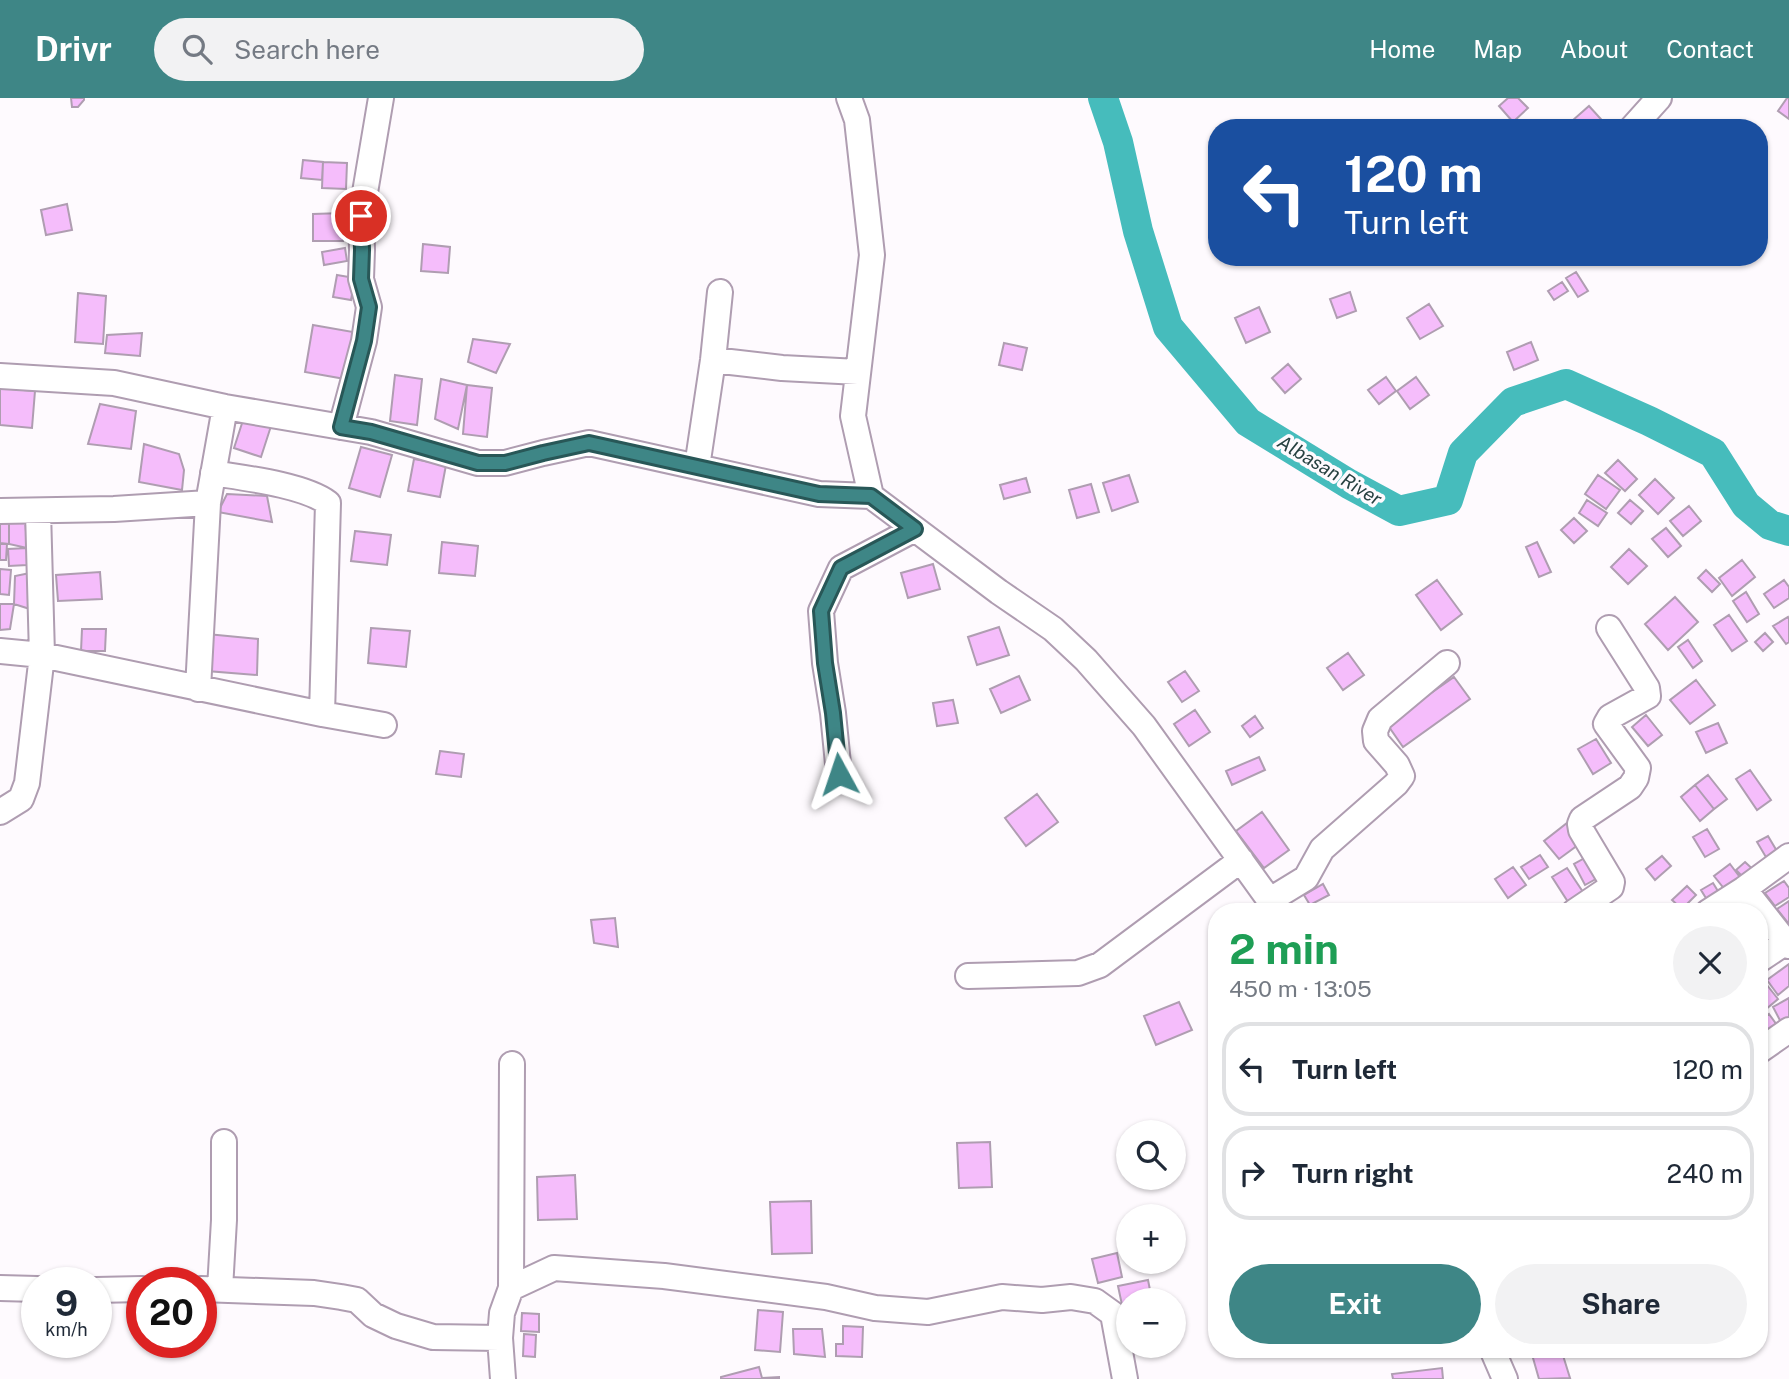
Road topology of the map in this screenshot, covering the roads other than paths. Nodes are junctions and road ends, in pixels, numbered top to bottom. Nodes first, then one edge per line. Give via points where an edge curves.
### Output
1 (381, 98) edge
2 (849, 98) edge
3 (1659, 98) edge
4 (1640, 119) edge
5 (720, 292) dead end
6 (713, 360) junction
7 (858, 372) junction
8 (0, 376) edge
9 (225, 407) junction
10 (341, 427) junction
11 (698, 467) junction
12 (213, 473) junction
13 (871, 496) junction
14 (208, 503) junction
15 (0, 511) edge
16 (38, 511) junction
17 (915, 529) junction
18 (1609, 628) dead end
19 (0, 651) edge
20 (41, 655) junction
21 (1447, 663) dead end
22 (198, 689) junction
23 (322, 714) junction
24 (384, 726) dead end
25 (839, 774) dead end
26 (0, 812) edge
27 (1789, 856) edge
28 (1241, 860) junction
29 (1744, 889) junction
30 (1272, 903) edge
31 (1277, 903) edge
32 (1587, 903) edge
33 (1722, 903) edge
34 (1755, 903) edge
35 (1768, 918) edge
36 (1788, 943) edge
37 (1768, 955) edge
38 (968, 976) dead end
39 (1789, 1030) edge
40 (1768, 1045) edge
41 (512, 1064) dead end
42 (223, 1142) dead end
43 (215, 1267) edge
44 (0, 1288) edge
45 (511, 1288) junction
46 (21, 1289) edge
47 (217, 1289) edge
48 (500, 1338) junction
49 (1496, 1358) edge
50 (503, 1379) edge
51 (1125, 1379) edge
52 (1505, 1379) edge

1 - 10 street via 361,216 361,279 369,307
2 - 7 street via 857,120 872,255
3 - 4 street
5 - 6 street
6 - 7 street
6 - 11 street
7 - 13 street via 853,416
8 - 9 street via 114,383
9 - 10 street
9 - 12 street
10 - 11 street via 478,463 505,463 589,443
11 - 13 street via 819,494
12 - 14 street
12 - 23 street via 312,494 328,503
13 - 17 street
14 - 16 street
14 - 22 street
15 - 16 street
16 - 20 street
17 - 25 street via 841,568 821,611
17 - 28 street via 1053,629 1086,660 1144,726
18 - 32 street via 1648,696 1610,717 1606,724 1638,768 1630,787 1580,824 1612,882
19 - 20 street
20 - 22 street
20 - 26 street via 27,783 21,799
21 - 31 street via 1380,719 1375,731 1376,741 1402,776 1322,849 1306,878
22 - 23 street
23 - 24 street
27 - 29 street
28 - 30 street
28 - 38 street via 1100,965 1078,973
29 - 33 street
29 - 34 street
35 - 36 street
36 - 37 street
39 - 40 street
41 - 45 street
42 - 43 street via 224,1220
44 - 46 street
45 - 48 street
45 - 51 street via 554,1268 664,1276 928,1312 1002,1297 1071,1297 1094,1301 1113,1314
47 - 48 street via 341,1297 357,1300 373,1315 396,1326 433,1338
48 - 50 street
49 - 52 street

